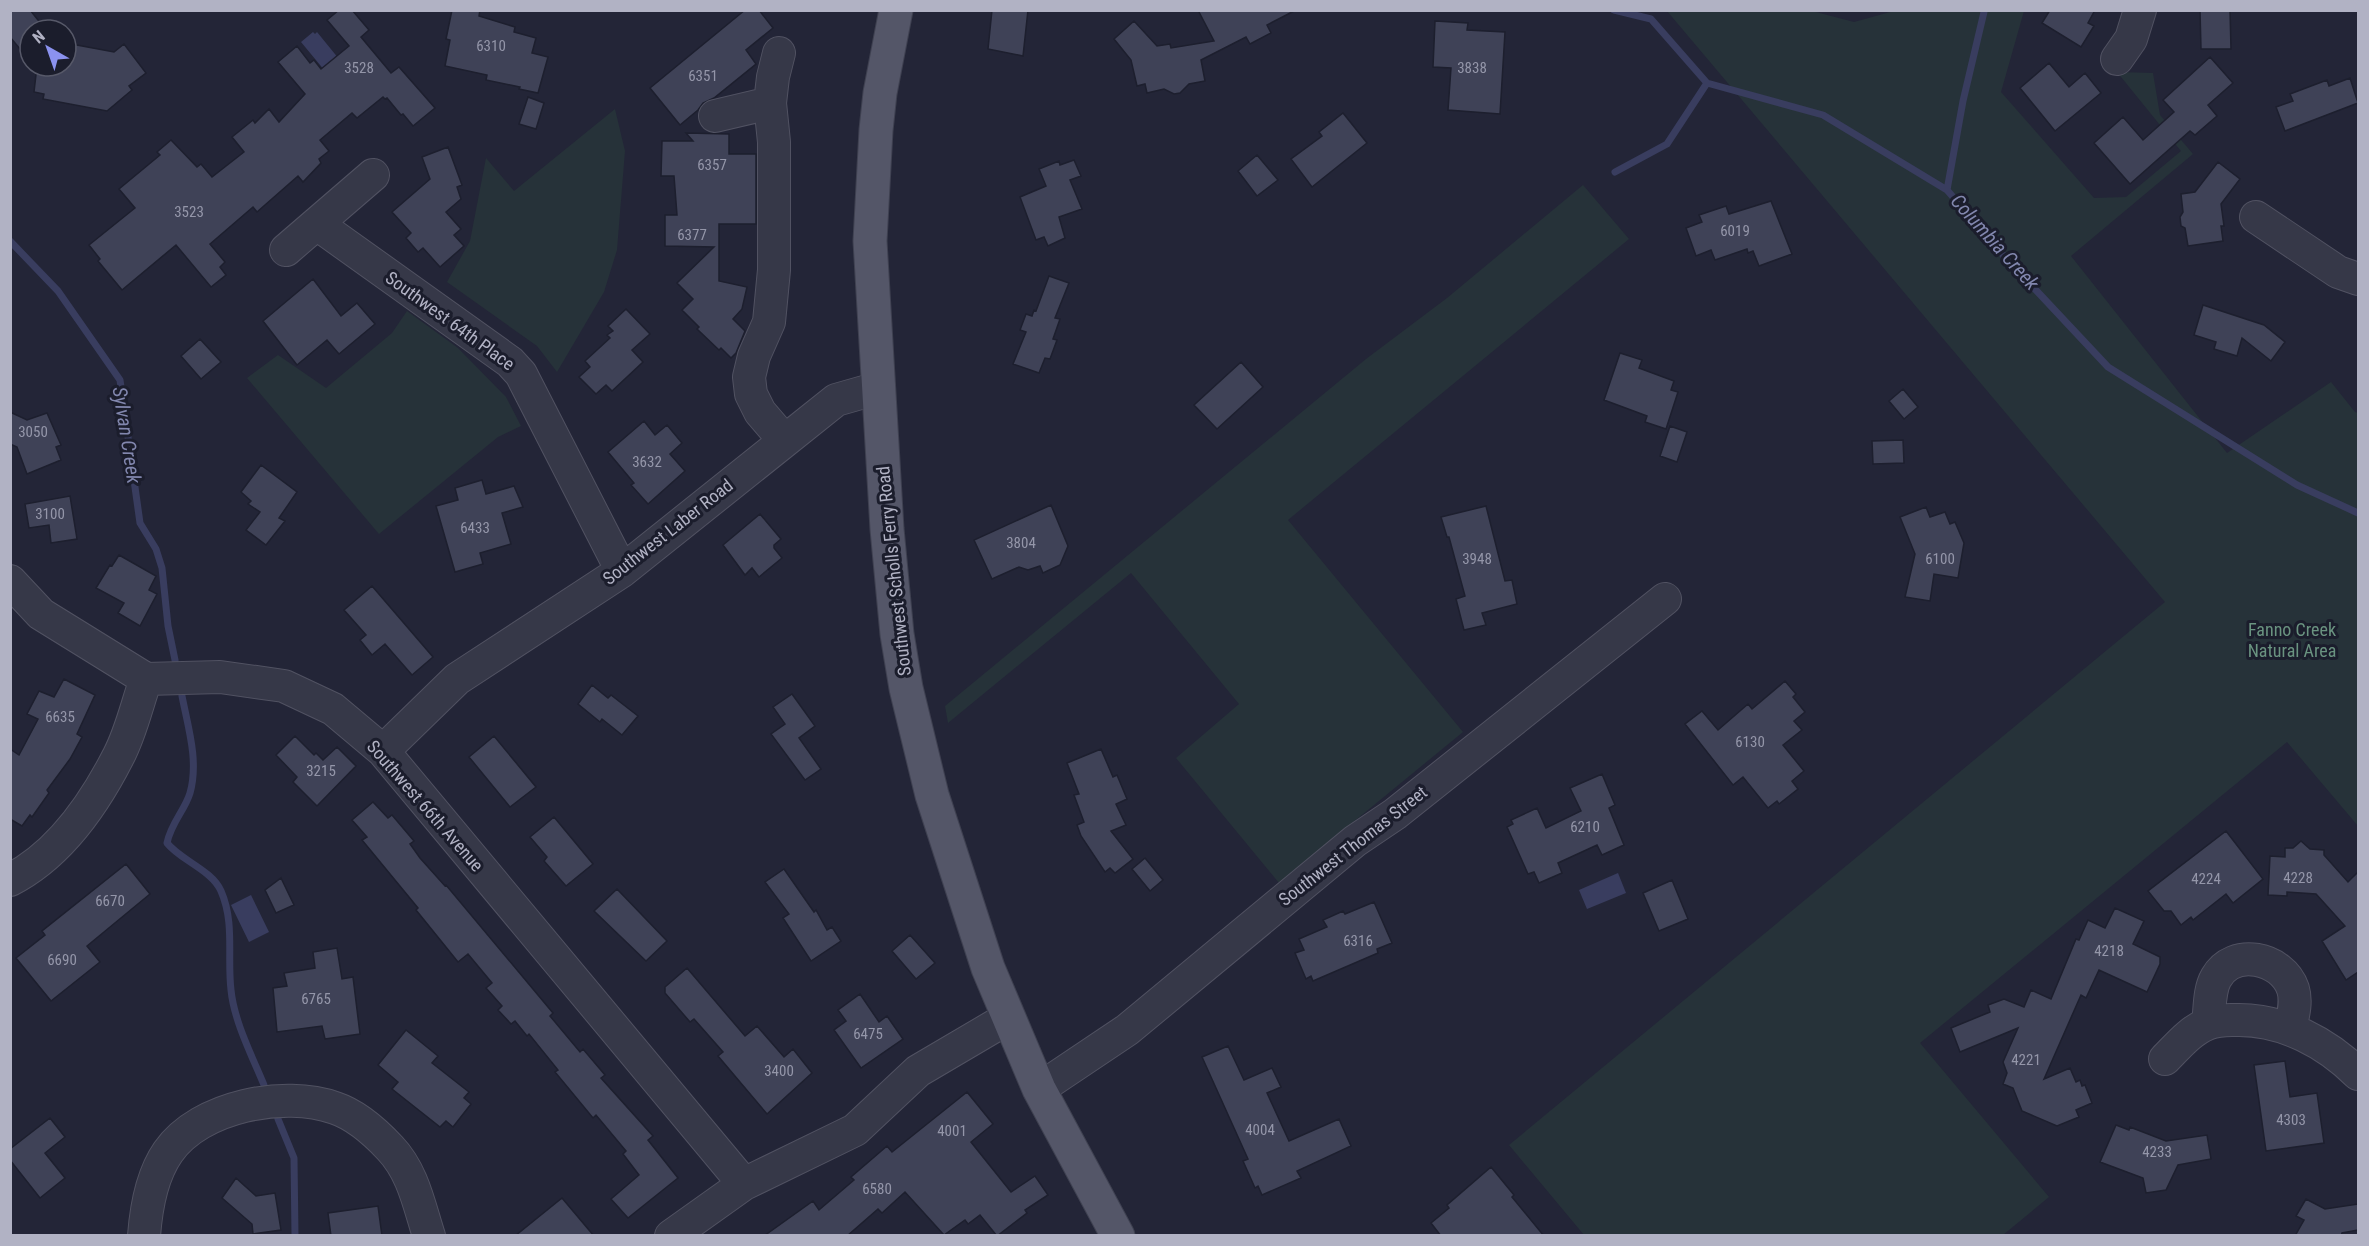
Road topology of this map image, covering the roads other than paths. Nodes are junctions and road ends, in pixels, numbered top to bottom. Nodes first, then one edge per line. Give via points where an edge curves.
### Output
1 (896, 10) edge
2 (2140, 10) edge
3 (779, 53) dead end
4 (2118, 59) dead end
5 (770, 103) junction
6 (715, 116) dead end
7 (373, 175) dead end
8 (2256, 217) dead end
9 (316, 224) junction
10 (286, 250) dead end
11 (2358, 279) edge
12 (878, 388) junction
13 (784, 440) junction
14 (622, 571) junction
15 (10, 581) edge
16 (1665, 599) dead end
17 (146, 679) junction
18 (382, 751) junction
19 (10, 880) edge
20 (1008, 1018) junction
21 (2208, 1023) junction
22 (2290, 1029) junction
23 (2164, 1059) dead end
24 (2358, 1074) edge
25 (1039, 1089) junction
26 (744, 1184) junction
27 (144, 1236) edge
28 (429, 1236) edge
29 (671, 1236) edge
30 (1118, 1236) edge

1 - 12 main road, Southwest Scholls Ferry Road via 880,93 872,189 870,242
2 - 4 street via 2131,39
3 - 5 street
5 - 6 street
5 - 13 street via 774,142 774,270 769,321 749,377 751,394 760,412
7 - 9 street
8 - 11 street via 2338,272
9 - 10 street
9 - 14 street, Southwest 64th Place via 510,362 521,374
12 - 13 street, Southwest Laber Road via 836,400
12 - 20 main road, Southwest Scholls Ferry Road via 887,529 906,688 948,850
13 - 14 street, Southwest Laber Road
14 - 18 street, Southwest Laber Road via 458,679
15 - 17 street via 41,614
16 - 25 street, Southwest Thomas Street via 1395,814 1355,841 1135,1024
17 - 18 street, Southwest 66th Avenue via 220,677 284,686 333,710
17 - 19 street via 119,756 76,825 30,869
18 - 26 street, Southwest 66th Avenue
20 - 25 main road, Southwest Scholls Ferry Road
20 - 26 street via 918,1071 855,1130
21 - 22 street via 2257,1020
21 - 22 street via 2212,987 2221,970 2240,959 2259,960 2286,975 2293,990 2295,1008
21 - 23 street
22 - 24 street via 2324,1046
25 - 30 main road, Southwest Scholls Ferry Road
26 - 29 street
27 - 28 street via 161,1165 178,1141 212,1117 235,1108 291,1100 338,1108 391,1149 411,1179

